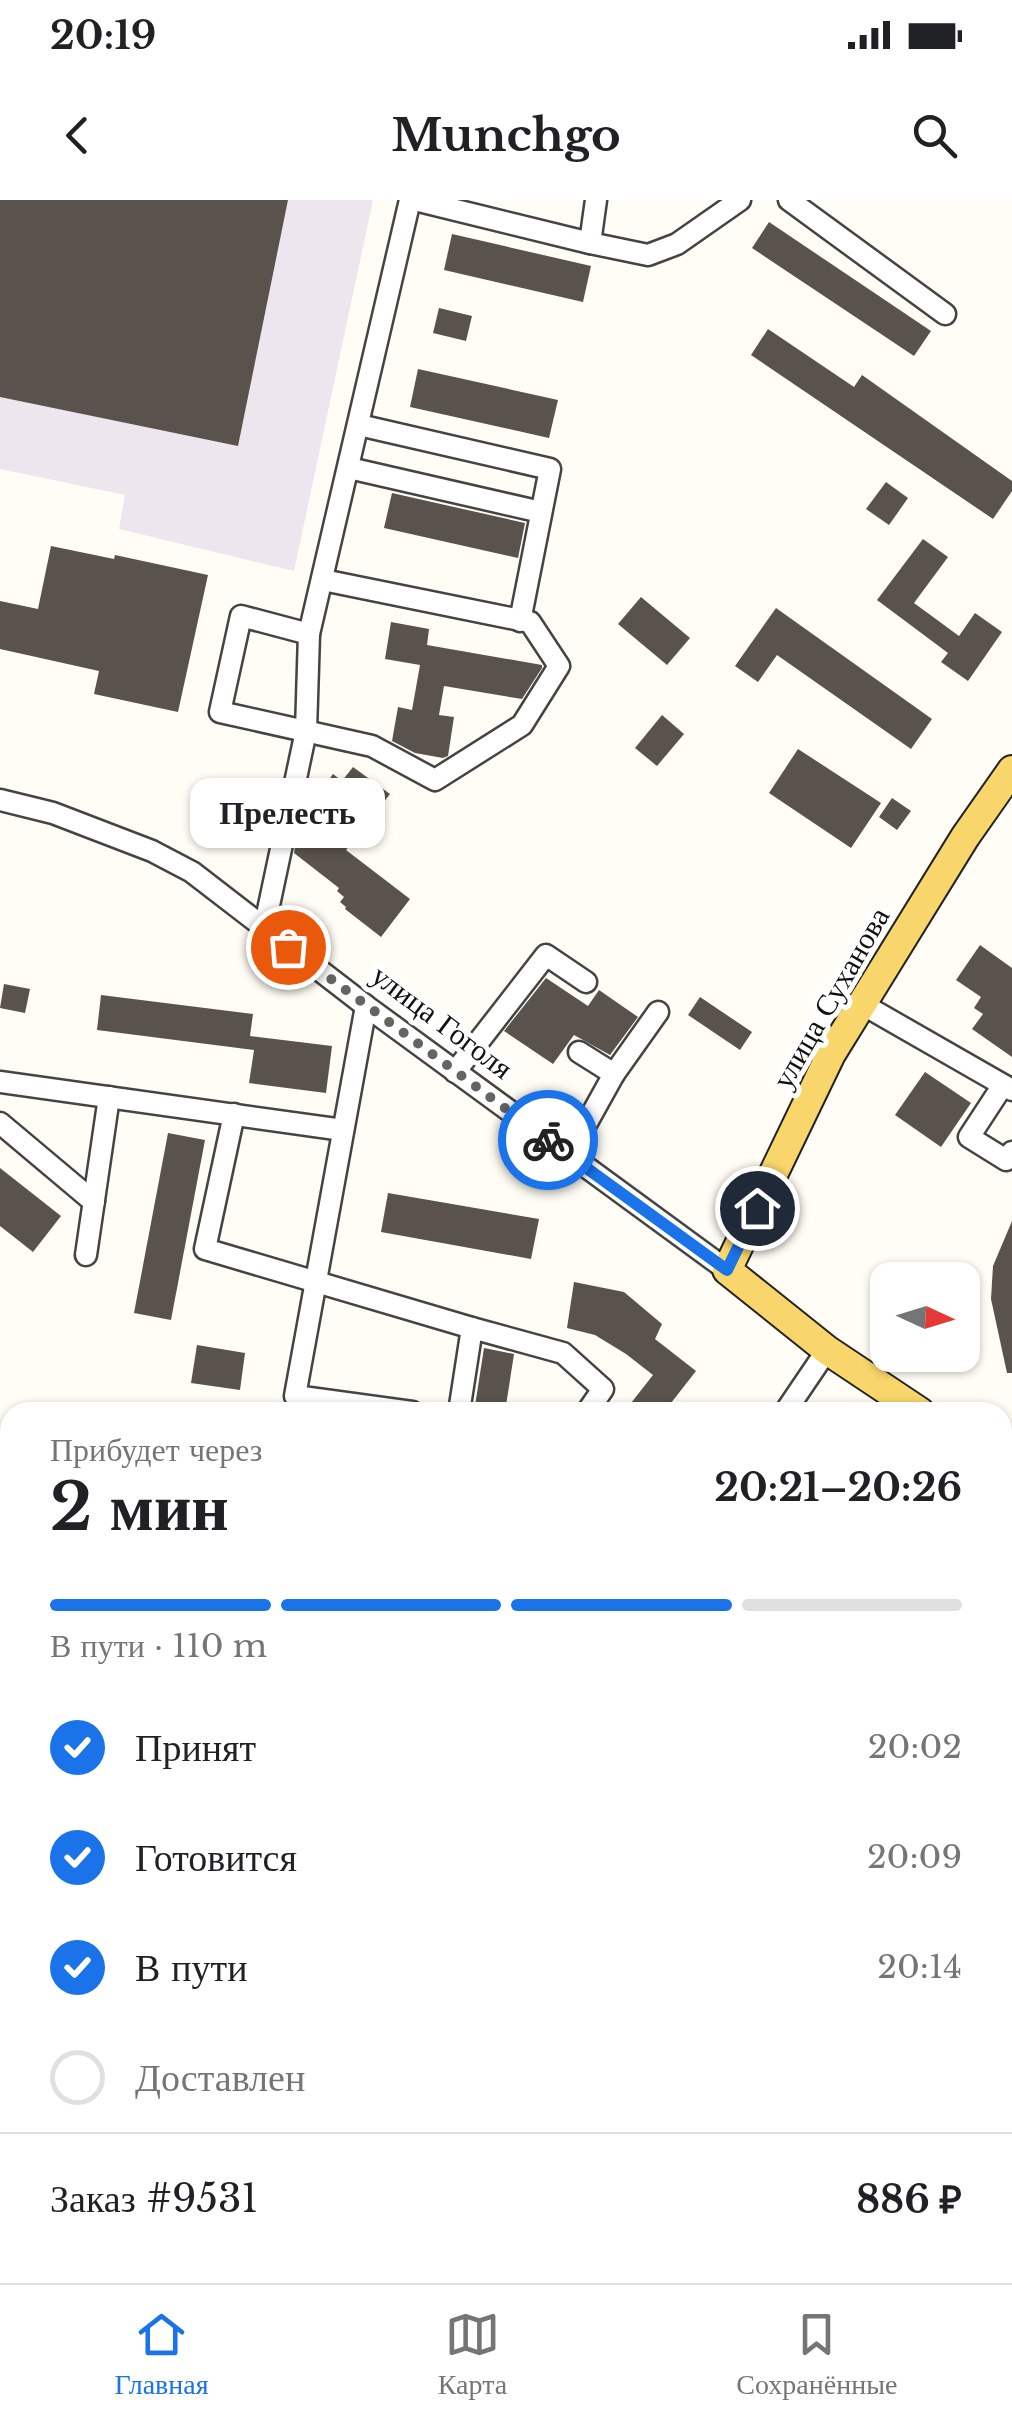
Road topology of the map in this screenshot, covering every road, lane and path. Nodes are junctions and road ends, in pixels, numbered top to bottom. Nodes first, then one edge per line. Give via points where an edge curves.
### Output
1 (412, 200) edge
2 (596, 200) edge
3 (740, 200) edge
4 (789, 200) edge
5 (590, 243) junction
6 (945, 314) dead end
7 (358, 425) junction
8 (349, 468) junction
9 (541, 512) junction
10 (324, 580) junction
11 (520, 620) junction
12 (310, 634) junction
13 (306, 731) junction
14 (1012, 770) edge
15 (0, 800) edge
16 (264, 928) junction
17 (586, 982) dead end
18 (862, 1004) junction
19 (366, 1006) junction
20 (658, 1012) dead end
21 (579, 1052) dead end
22 (455, 1072) junction
23 (614, 1074) junction
24 (0, 1082) edge
25 (1007, 1088) edge
26 (108, 1097) junction
27 (234, 1114) junction
28 (0, 1123) edge
29 (343, 1130) junction
30 (1012, 1152) edge
31 (569, 1155) junction
32 (94, 1202) junction
33 (86, 1254) dead end
34 (727, 1270) junction
35 (316, 1281) junction
36 (472, 1328) junction
37 (827, 1350) junction
38 (339, 1402) edge
39 (461, 1402) edge
40 (594, 1402) edge
41 (792, 1402) edge
42 (905, 1402) edge

1 - 5 street
1 - 7 street
2 - 5 street
3 - 5 street via 678,244 648,256
4 - 6 street
7 - 8 street
7 - 9 street via 550,468
8 - 9 street
8 - 10 street
9 - 11 street
10 - 11 street
10 - 12 street
11 - 13 street via 530,622 559,666 522,726 435,780 372,746
12 - 13 street
12 - 13 street via 241,616 220,712
13 - 16 street
14 - 18 main road, улица Суханова
15 - 16 street, улица Гоголя via 54,812 152,851 192,872
16 - 19 street, улица Гоголя
17 - 22 street via 546,955
18 - 25 street
18 - 34 main road, улица Суханова via 831,1054
19 - 22 street, улица Гоголя
19 - 29 street
20 - 23 street
21 - 23 street
22 - 31 street, улица Гоголя
23 - 31 street
24 - 26 street
25 - 30 street via 969,1138 1006,1160
26 - 27 street
26 - 32 street
27 - 29 street
27 - 35 street via 204,1249
28 - 32 street
29 - 35 street
31 - 34 street, улица Гоголя
32 - 33 street
34 - 37 main road, улица Гоголя
35 - 36 street
35 - 38 street via 295,1396
36 - 39 street
36 - 40 street via 563,1353 603,1389
37 - 41 street
37 - 42 main road, улица Гоголя

